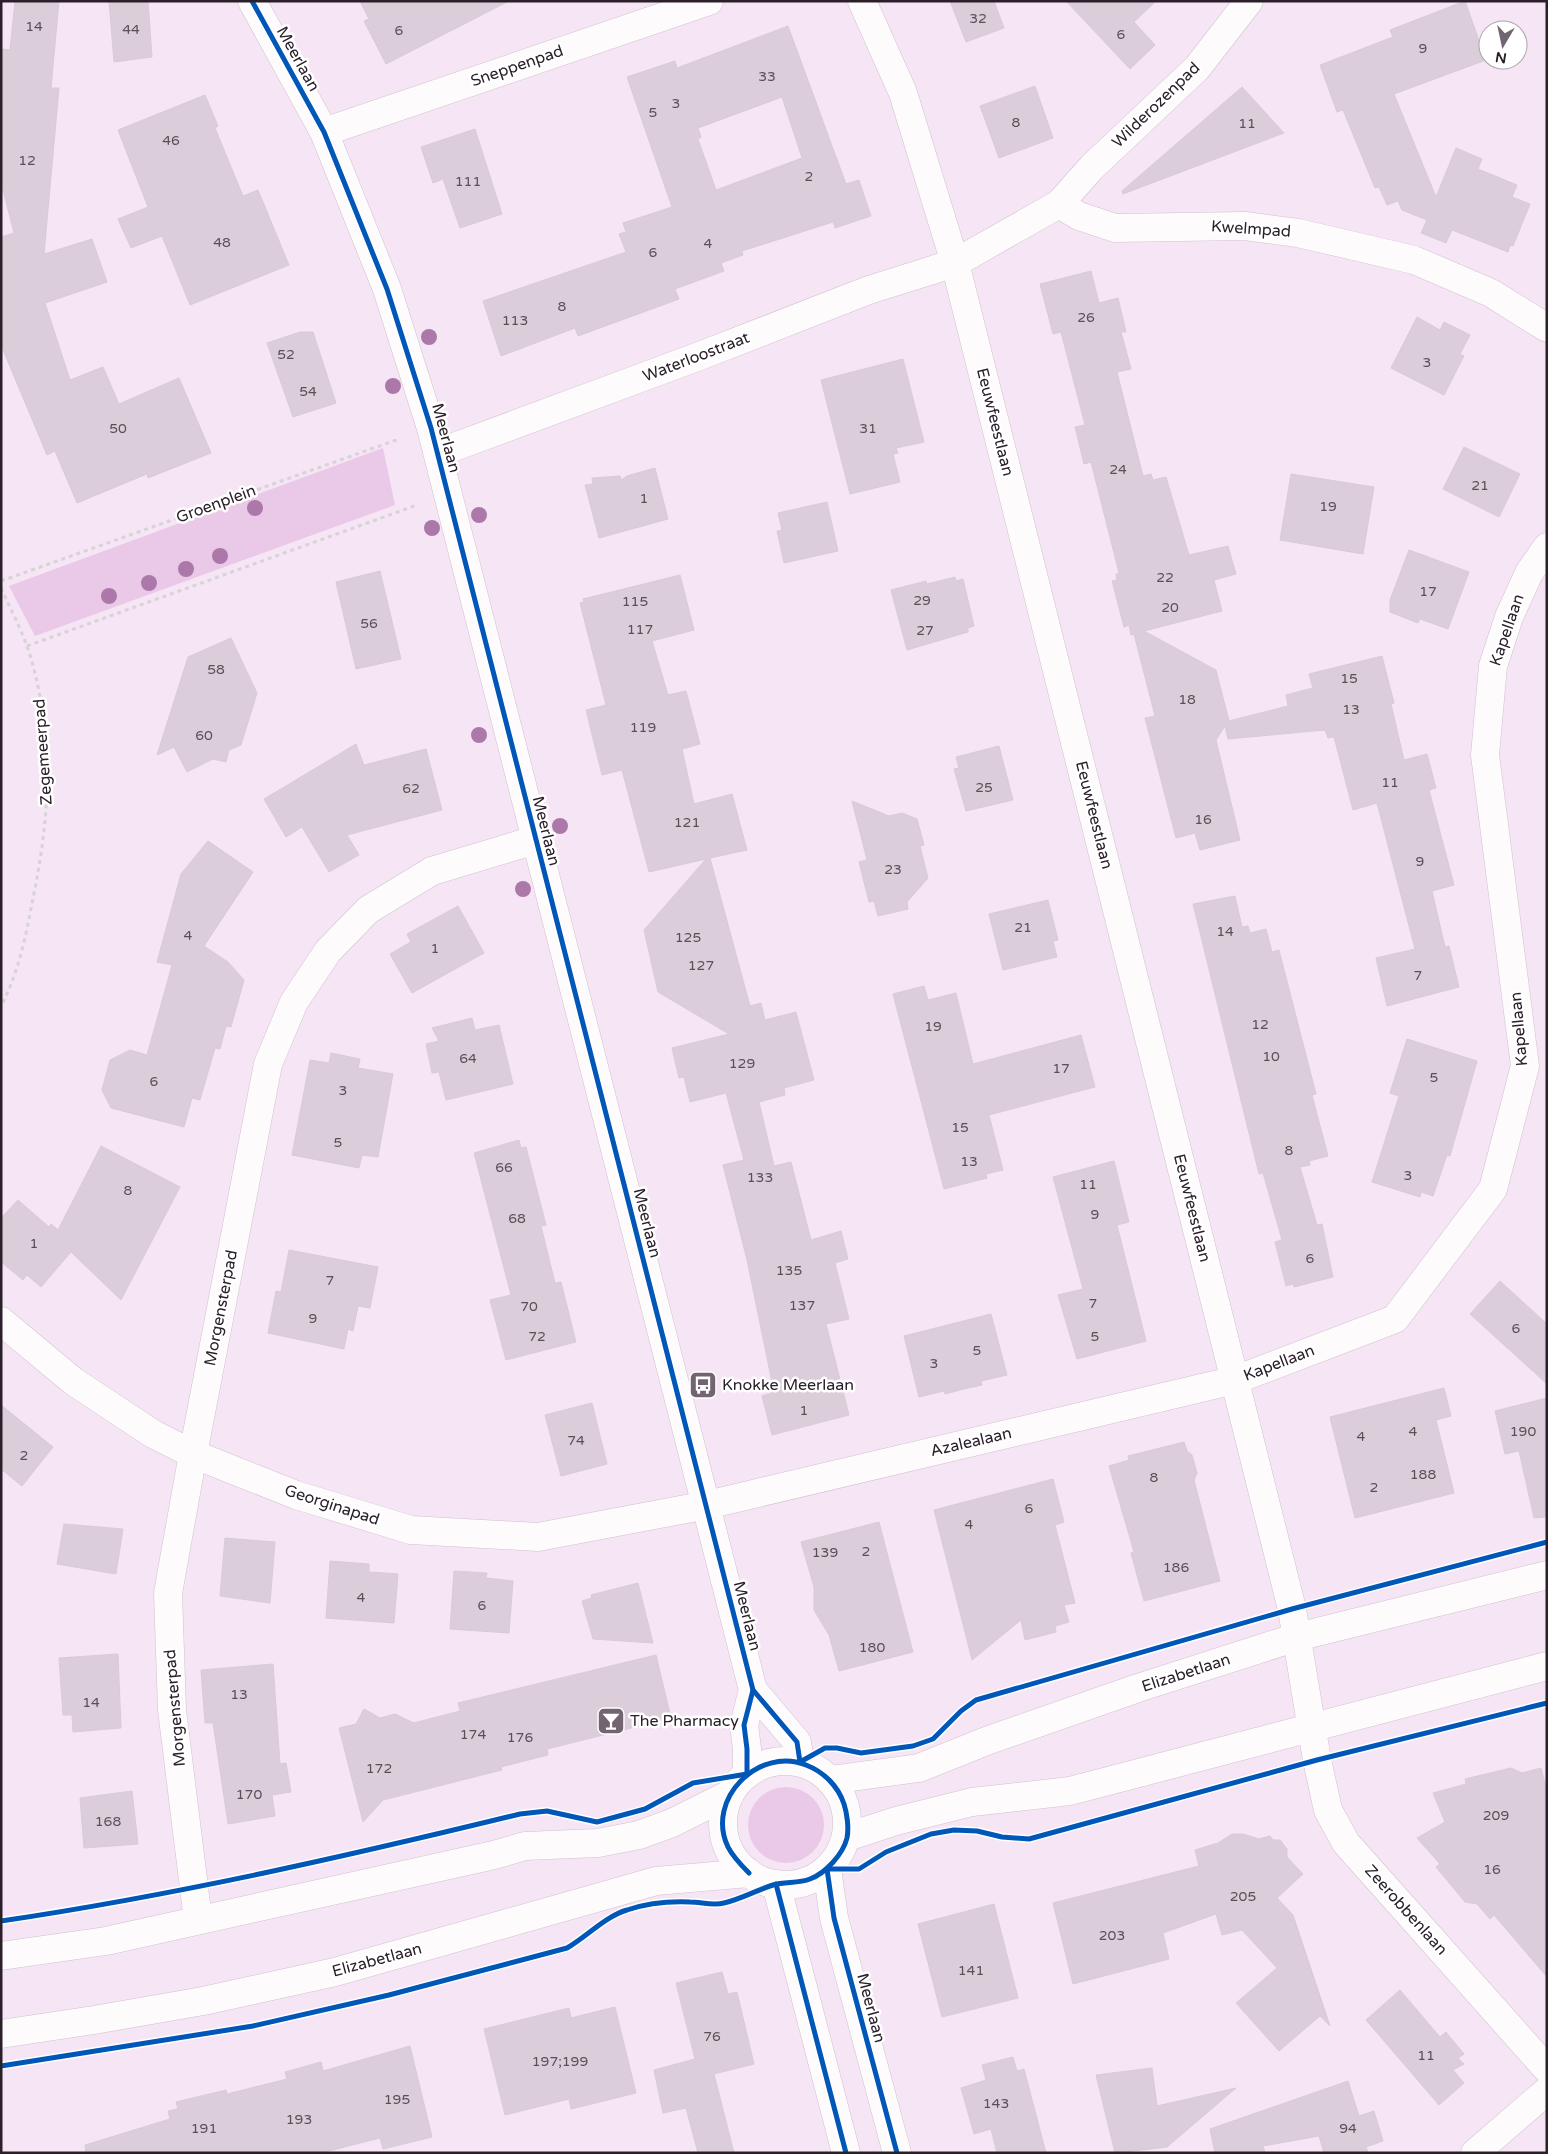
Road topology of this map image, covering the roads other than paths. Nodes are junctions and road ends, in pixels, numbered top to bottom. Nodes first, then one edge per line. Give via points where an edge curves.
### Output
1 (252, 1) edge
2 (709, 1) edge
3 (862, 1) edge
4 (1248, 1) edge
5 (324, 132) junction
6 (1059, 204) junction
7 (955, 263) junction
8 (1547, 328) edge
9 (435, 440) junction
10 (1547, 547) edge
11 (536, 840) junction
12 (1, 1321) edge
13 (1235, 1380) junction
14 (193, 1454) junction
15 (707, 1505) junction
16 (1547, 1575) edge
17 (1297, 1637) junction
18 (1547, 1666) edge
19 (753, 1690) junction
20 (1312, 1726) junction
21 (800, 1762) junction
22 (830, 1780) junction
23 (738, 1784) junction
24 (847, 1837) junction
25 (827, 1869) junction
26 (749, 1873) junction
27 (776, 1884) junction
28 (198, 1920) junction
29 (1, 1956) edge
30 (1, 2034) edge
31 (1547, 2069) edge
32 (1547, 2091) edge
33 (846, 2153) edge
34 (897, 2153) edge
35 (1475, 2153) edge

1 - 5 street, Meerlaan
2 - 5 street, Sneppenpad
3 - 7 street, Eeuwfeestlaan via 903,93
4 - 6 street, Wilderozenpad via 1197,68 1092,167
5 - 9 street, Meerlaan via 387,288
6 - 7 street
6 - 8 street, Kwelmpad via 1079,216 1115,228 1245,226 1298,232 1414,260 1491,293
7 - 9 street, Waterloostraat via 869,290 698,357
7 - 13 street, Eeuwfeestlaan
9 - 11 street, Meerlaan
10 - 13 street, Kapellaan via 1528,573 1509,617 1493,666 1490,690 1485,755 1525,1066 1493,1189 1395,1319
11 - 14 street, Morgensterpad via 432,871 368,910 328,950 294,1002 268,1064
11 - 15 street, Meerlaan
12 - 14 street, Georginapad via 74,1381 153,1434
13 - 15 street, Azalealaan
13 - 17 street, Eeuwfeestlaan
14 - 15 street, Georginapad via 296,1495 411,1530 538,1538
14 - 28 street, Morgensterpad via 168,1593 172,1710
15 - 19 street, Meerlaan
16 - 17 street, Elizabetlaan
17 - 20 street, Zeerobbenlaan
17 - 22 street, Elizabetlaan via 1138,1688 919,1768
18 - 20 street
19 - 21 street, Meerlaan via 797,1742
19 - 23 street, Meerlaan via 744,1725 747,1749
20 - 24 street via 1070,1791 972,1802
20 - 31 street, Zeerobbenlaan via 1328,1810 1346,1843
21 - 22 street
21 - 23 street via 781,1760 763,1764
22 - 24 street via 841,1795 847,1813
23 - 26 street, Elizabetlaan via 725,1810 723,1828 732,1853
23 - 28 street via 672,1823 639,1835 598,1843 525,1846 475,1860
24 - 25 street, Elizabetlaan
25 - 27 street, Elizabetlaan via 794,1884
25 - 34 street, Meerlaan via 834,1918
26 - 27 street, Elizabetlaan
26 - 30 street, Elizabetlaan via 656,1881 336,1972 203,2001
27 - 33 street
28 - 29 street via 106,1941
32 - 35 street

